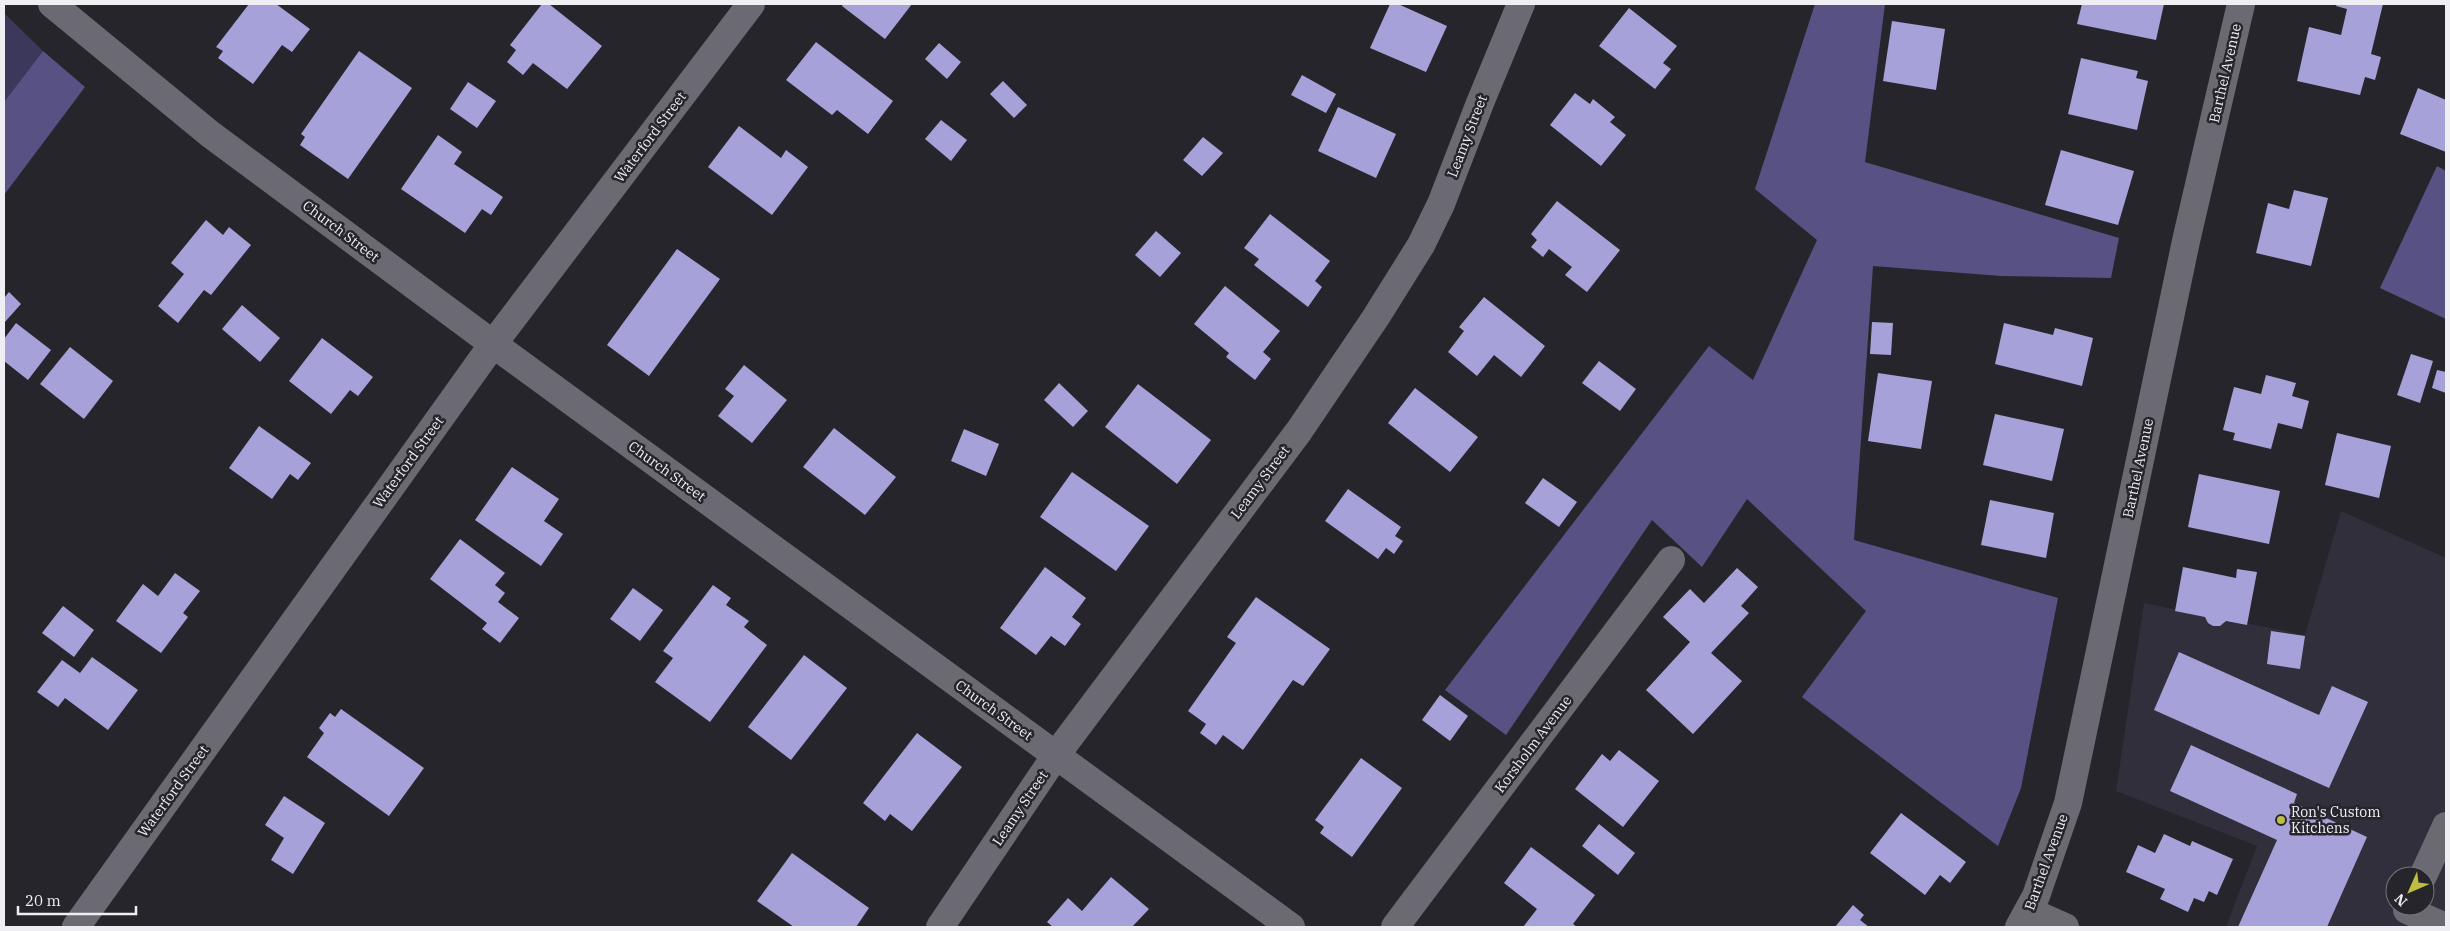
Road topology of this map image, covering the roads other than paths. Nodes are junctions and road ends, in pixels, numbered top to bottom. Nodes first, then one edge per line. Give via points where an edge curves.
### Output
1 (52, 4) edge
2 (751, 4) edge
3 (1522, 4) edge
4 (2241, 4) edge
5 (493, 344) junction
6 (1671, 560) dead end
7 (1056, 755) junction
8 (2446, 826) edge
9 (2428, 866) edge
10 (2412, 916) edge
11 (2024, 919) edge
12 (76, 927) edge
13 (940, 927) edge
14 (1291, 927) edge
15 (1395, 927) edge
16 (2065, 927) edge
17 (2446, 927) edge

1 - 5 street, Church Street via 210,134
2 - 5 street, Waterford Street
3 - 7 street, Leamy Street via 1441,204 1421,245 1376,318 1299,431
4 - 11 street, Barthel Avenue via 2184,250 2068,803
5 - 7 street, Church Street
5 - 12 street, Waterford Street
6 - 15 street, Korsholm Avenue
7 - 13 street, Leamy Street
7 - 14 street, Church Street
8 - 9 street
10 - 17 street
11 - 16 street

